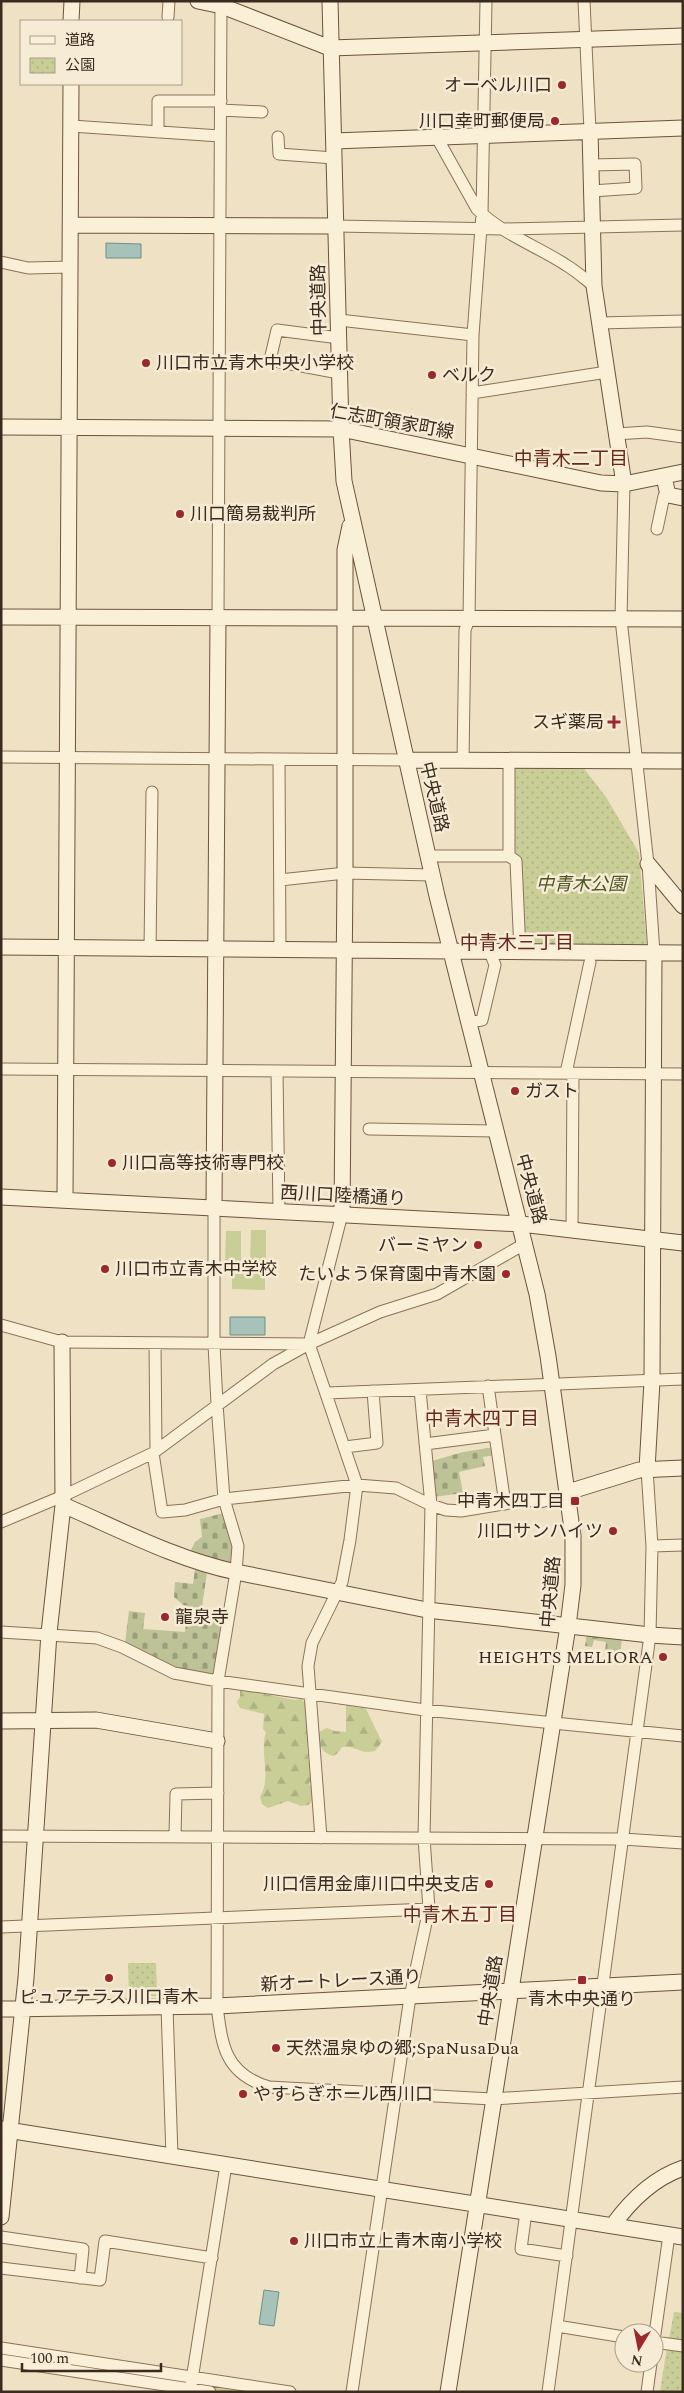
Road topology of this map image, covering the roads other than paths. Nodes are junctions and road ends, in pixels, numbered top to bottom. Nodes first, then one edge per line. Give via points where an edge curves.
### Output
1 (72, 1) edge
2 (169, 1) edge
3 (198, 1) edge
4 (330, 1) edge
5 (486, 1) edge
6 (584, 1) edge
7 (222, 4) edge
8 (168, 17) dead end
9 (71, 20) edge
10 (683, 36) edge
11 (587, 40) junction
12 (485, 43) junction
13 (330, 48) junction
14 (71, 85) edge
15 (221, 106) junction
16 (262, 112) dead end
17 (71, 126) junction
18 (683, 128) edge
19 (590, 131) junction
20 (158, 132) junction
21 (484, 135) junction
22 (220, 136) junction
23 (436, 136) junction
24 (278, 137) dead end
25 (334, 142) junction
26 (334, 158) junction
27 (591, 165) junction
28 (592, 191) junction
29 (482, 214) junction
30 (71, 225) junction
31 (220, 225) junction
32 (683, 225) edge
33 (336, 226) junction
34 (594, 228) junction
35 (480, 229) junction
36 (503, 229) junction
37 (1, 262) edge
38 (71, 267) junction
39 (594, 286) junction
40 (339, 320) junction
41 (683, 321) edge
42 (600, 323) junction
43 (473, 335) junction
44 (339, 338) junction
45 (607, 372) junction
46 (339, 373) junction
47 (472, 393) junction
48 (1, 427) edge
49 (70, 427) junction
50 (219, 428) junction
51 (341, 429) junction
52 (616, 434) junction
53 (683, 437) edge
54 (471, 456) junction
55 (683, 472) edge
56 (664, 478) junction
57 (624, 484) junction
58 (668, 494) junction
59 (683, 498) edge
60 (352, 519) junction
61 (657, 529) dead end
62 (1, 617) edge
63 (69, 617) junction
64 (218, 617) junction
65 (345, 618) junction
66 (374, 618) junction
67 (622, 618) junction
68 (470, 619) junction
69 (683, 619) edge
70 (1, 757) edge
71 (68, 757) junction
72 (217, 759) junction
73 (279, 759) junction
74 (345, 760) junction
75 (406, 760) junction
76 (463, 760) junction
77 (509, 760) junction
78 (636, 761) junction
79 (683, 761) edge
80 (152, 792) dead end
81 (428, 856) junction
82 (509, 856) junction
83 (648, 864) junction
84 (346, 873) junction
85 (432, 875) junction
86 (280, 880) junction
87 (683, 906) edge
88 (1, 947) edge
89 (67, 948) junction
90 (150, 950) junction
91 (215, 951) junction
92 (280, 951) junction
93 (344, 952) junction
94 (450, 952) junction
95 (490, 952) junction
96 (520, 952) junction
97 (654, 953) junction
98 (683, 953) edge
99 (590, 962) dead end
100 (469, 1022) junction
101 (1, 1069) edge
102 (65, 1070) junction
103 (215, 1070) junction
104 (277, 1071) junction
105 (343, 1072) junction
106 (570, 1073) junction
107 (654, 1073) junction
108 (481, 1074) junction
109 (683, 1074) edge
110 (370, 1129) dead end
111 (496, 1131) junction
112 (1, 1197) edge
113 (65, 1200) junction
114 (214, 1209) junction
115 (279, 1212) junction
116 (342, 1214) junction
117 (521, 1224) junction
118 (572, 1230) junction
119 (653, 1239) junction
120 (526, 1243) junction
121 (683, 1243) edge
122 (1, 1325) edge
123 (62, 1342) junction
124 (155, 1344) junction
125 (214, 1344) junction
126 (309, 1344) junction
127 (683, 1379) edge
128 (652, 1381) junction
129 (552, 1383) junction
130 (488, 1386) junction
131 (420, 1390) junction
132 (373, 1391) junction
133 (327, 1393) junction
134 (217, 1404) junction
135 (495, 1435) junction
136 (425, 1444) junction
137 (345, 1447) junction
138 (154, 1452) junction
139 (683, 1468) edge
140 (647, 1470) junction
141 (357, 1485) junction
142 (568, 1493) junction
143 (224, 1499) junction
144 (63, 1500) junction
145 (505, 1504) junction
146 (431, 1505) junction
147 (1, 1522) edge
148 (652, 1546) junction
149 (683, 1546) edge
150 (236, 1572) junction
151 (337, 1593) junction
152 (427, 1610) junction
153 (568, 1626) junction
154 (1, 1632) edge
155 (48, 1633) junction
156 (650, 1635) junction
157 (683, 1637) edge
158 (218, 1681) junction
159 (309, 1694) junction
160 (426, 1710) junction
161 (43, 1720) junction
162 (1, 1721) edge
163 (552, 1722) junction
164 (637, 1731) junction
165 (683, 1736) edge
166 (217, 1741) junction
167 (218, 1793) junction
168 (1, 1836) edge
169 (36, 1836) junction
170 (175, 1836) junction
171 (219, 1836) junction
172 (321, 1838) junction
173 (424, 1838) junction
174 (622, 1839) junction
175 (533, 1840) junction
176 (683, 1843) edge
177 (429, 1909) junction
178 (218, 1918) junction
179 (30, 1926) junction
180 (1, 1927) edge
181 (683, 1982) edge
182 (602, 1987) junction
183 (510, 1992) junction
184 (410, 1997) junction
185 (217, 2006) junction
186 (168, 2007) junction
187 (1, 2010) edge
188 (24, 2010) junction
189 (683, 2087) edge
190 (589, 2091) junction
191 (396, 2095) junction
192 (492, 2098) junction
193 (6, 2130) edge
194 (172, 2156) junction
195 (226, 2165) junction
196 (683, 2168) edge
197 (381, 2189) junction
198 (477, 2204) junction
199 (526, 2212) junction
200 (1, 2217) edge
201 (572, 2219) junction
202 (613, 2225) junction
203 (676, 2236) edge
204 (1, 2237) edge
205 (567, 2256) junction
206 (212, 2258) junction
207 (1, 2268) edge
208 (80, 2278) junction
209 (658, 2323) edge
210 (557, 2326) junction
211 (614, 2335) edge
212 (664, 2343) edge
213 (683, 2346) edge
214 (1, 2348) edge
215 (1, 2360) edge
216 (124, 2372) junction
217 (650, 2373) edge
218 (192, 2386) edge
219 (210, 2392) edge
220 (290, 2392) edge
221 (352, 2392) edge
222 (448, 2392) edge
223 (548, 2392) edge
224 (647, 2392) edge

1 - 9 street
2 - 8 street
3 - 7 street
4 - 13 street, 中央道路
5 - 12 street
6 - 11 street
7 - 13 street
7 - 15 street
10 - 11 street
11 - 12 street
11 - 19 street
12 - 13 street
12 - 21 street
13 - 25 street, 中央道路
14 - 17 street
15 - 16 street
15 - 20 street via 158,102
15 - 22 street
17 - 20 street
17 - 30 street
18 - 19 street
19 - 21 street
19 - 27 street
20 - 22 street
21 - 23 street
21 - 29 street
22 - 31 street
23 - 25 street
23 - 29 street
24 - 26 street via 280,154
25 - 26 street, 中央道路
26 - 33 street, 中央道路
27 - 28 street
27 - 28 street via 636,164 636,188
28 - 34 street
29 - 35 street
29 - 36 street
30 - 31 street
30 - 38 street
31 - 33 street
31 - 50 street
32 - 34 street
33 - 35 street
33 - 40 street, 中央道路
34 - 36 street
34 - 39 street
35 - 36 street
35 - 43 street
36 - 39 street via 567,265
37 - 38 street via 28,268
38 - 49 street
39 - 42 street
40 - 43 street
40 - 44 street, 中央道路
41 - 42 street
42 - 45 street
43 - 47 street
44 - 46 street, 中央道路
44 - 46 street via 277,330 270,360
45 - 47 street
45 - 52 street
46 - 51 street, 中央道路
47 - 54 street
48 - 49 street, 仁志町領家町線
49 - 50 street, 仁志町領家町線
49 - 63 street
50 - 51 street, 仁志町領家町線
50 - 64 street
51 - 54 street, 仁志町領家町線
51 - 60 street, 中央道路 via 344,481
52 - 53 street via 647,432
52 - 57 street
54 - 57 street, 仁志町領家町線
54 - 68 street
55 - 56 street, 仁志町領家町線
56 - 57 street, 仁志町領家町線
56 - 58 street
57 - 67 street
58 - 59 street
58 - 61 street via 664,496
60 - 65 street via 346,550
60 - 66 street, 中央道路
62 - 63 street
63 - 64 street
63 - 71 street
64 - 65 street
64 - 72 street
65 - 66 street
65 - 74 street
66 - 68 street
66 - 75 street, 中央道路
67 - 68 street
67 - 69 street
67 - 78 street
68 - 76 street via 466,630
70 - 71 street
71 - 72 street
71 - 89 street
72 - 73 street
72 - 91 street
73 - 74 street
73 - 86 street
74 - 75 street
74 - 84 street
75 - 76 street
75 - 81 street, 中央道路
76 - 77 street
77 - 78 street
77 - 82 street
78 - 79 street
78 - 83 street
80 - 90 street
81 - 82 street
81 - 85 street, 中央道路
82 - 96 street via 516,861
83 - 87 street
83 - 97 street
84 - 85 street
84 - 86 street
84 - 93 street
85 - 94 street, 中央道路
86 - 92 street
88 - 89 street
89 - 90 street
89 - 102 street
90 - 91 street
91 - 92 street
91 - 103 street
92 - 93 street
93 - 94 street
93 - 105 street
94 - 95 street
94 - 100 street, 中央道路
95 - 96 street
95 - 100 street via 495,965 482,1020
96 - 97 street
97 - 98 street
97 - 107 street
99 - 106 street
100 - 108 street, 中央道路
101 - 102 street
102 - 103 street
102 - 113 street
103 - 104 street
103 - 114 street
104 - 105 street
104 - 115 street
105 - 108 street
105 - 116 street
106 - 107 street
106 - 108 street
106 - 118 street
107 - 109 street
107 - 119 street
108 - 111 street, 中央道路
110 - 111 street
111 - 117 street, 中央道路
112 - 113 street, 西川口陸橋通り
113 - 114 street, 西川口陸橋通り
114 - 115 street, 西川口陸橋通り
114 - 125 street
115 - 116 street, 西川口陸橋通り
116 - 117 street, 西川口陸橋通り
116 - 126 street
117 - 118 street, 西川口陸橋通り
117 - 120 street, 中央道路
118 - 119 street, 西川口陸橋通り
119 - 121 street, 西川口陸橋通り
119 - 128 street
120 - 126 street via 437,1294 380,1312
120 - 129 street, 中央道路
122 - 123 street
123 - 124 street
123 - 144 street
124 - 125 street
124 - 138 street
125 - 126 street
125 - 134 street
126 - 133 street
126 - 134 street via 273,1364
127 - 128 street
128 - 129 street
128 - 140 street
129 - 130 street
129 - 142 street, 中央道路
130 - 131 street
130 - 135 street
131 - 132 street
131 - 136 street
132 - 133 street
132 - 137 street via 377,1443
133 - 137 street
134 - 138 street
134 - 143 street
135 - 136 street
135 - 145 street
136 - 146 street
137 - 141 street
138 - 143 street via 162,1512 185,1510
138 - 144 street
139 - 140 street
140 - 142 street
140 - 148 street
141 - 143 street
141 - 146 street via 396,1488
141 - 151 street via 350,1540
142 - 145 street via 540,1502 527,1500
142 - 153 street, 中央道路 via 574,1559
143 - 150 street via 238,1546
144 - 147 street
144 - 150 street via 184,1558
144 - 155 street
145 - 146 street via 461,1511
146 - 152 street
148 - 149 street
148 - 156 street
150 - 151 street
150 - 158 street
151 - 152 street
151 - 159 street via 312,1642 308,1666
152 - 153 street
152 - 160 street
153 - 156 street
153 - 163 street, 中央道路
154 - 155 street
155 - 158 street via 97,1638 174,1674
155 - 161 street
156 - 157 street
156 - 164 street
158 - 159 street
158 - 166 street
159 - 160 street
159 - 172 street
160 - 163 street
160 - 173 street
161 - 162 street
161 - 166 street via 96,1720
161 - 169 street
163 - 164 street
163 - 175 street, 中央道路
164 - 165 street
164 - 174 street
166 - 167 street
167 - 170 street via 176,1794
167 - 171 street
168 - 169 street
169 - 170 street
169 - 179 street
170 - 171 street
171 - 172 street
171 - 178 street
172 - 173 street
173 - 175 street
173 - 177 street
174 - 175 street
174 - 176 street
174 - 182 street
175 - 183 street, 中央道路
177 - 178 street
177 - 184 street
178 - 179 street
178 - 185 street
179 - 180 street
179 - 188 street
181 - 182 street, 新オートレース通り
182 - 183 street, 新オートレース通り
182 - 190 street
183 - 184 street, 新オートレース通り
183 - 192 street, 中央道路
184 - 185 street, 新オートレース通り
184 - 191 street
185 - 186 street, 新オートレース通り
185 - 191 street via 221,2041 226,2054 240,2072 258,2084
186 - 188 street, 新オートレース通り
186 - 194 street
187 - 188 street, 新オートレース通り
188 - 193 street
189 - 190 street
190 - 192 street
190 - 201 street
191 - 192 street
191 - 197 street
192 - 198 street, 中央道路
193 - 194 street
193 - 200 street
194 - 195 street
195 - 197 street
195 - 206 street
196 - 202 street via 646,2188
197 - 198 street
197 - 221 street
198 - 199 street
198 - 222 street, 中央道路
199 - 201 street
199 - 205 street via 521,2249
201 - 202 street
201 - 205 street
202 - 203 street
203 - 209 street
204 - 208 street via 83,2249
205 - 210 street
206 - 208 street via 105,2241 100,2280
206 - 218 street
207 - 208 street
210 - 211 street
210 - 223 street
212 - 213 street
214 - 216 street
215 - 216 street
216 - 218 street
217 - 224 street
218 - 219 street
218 - 220 street

